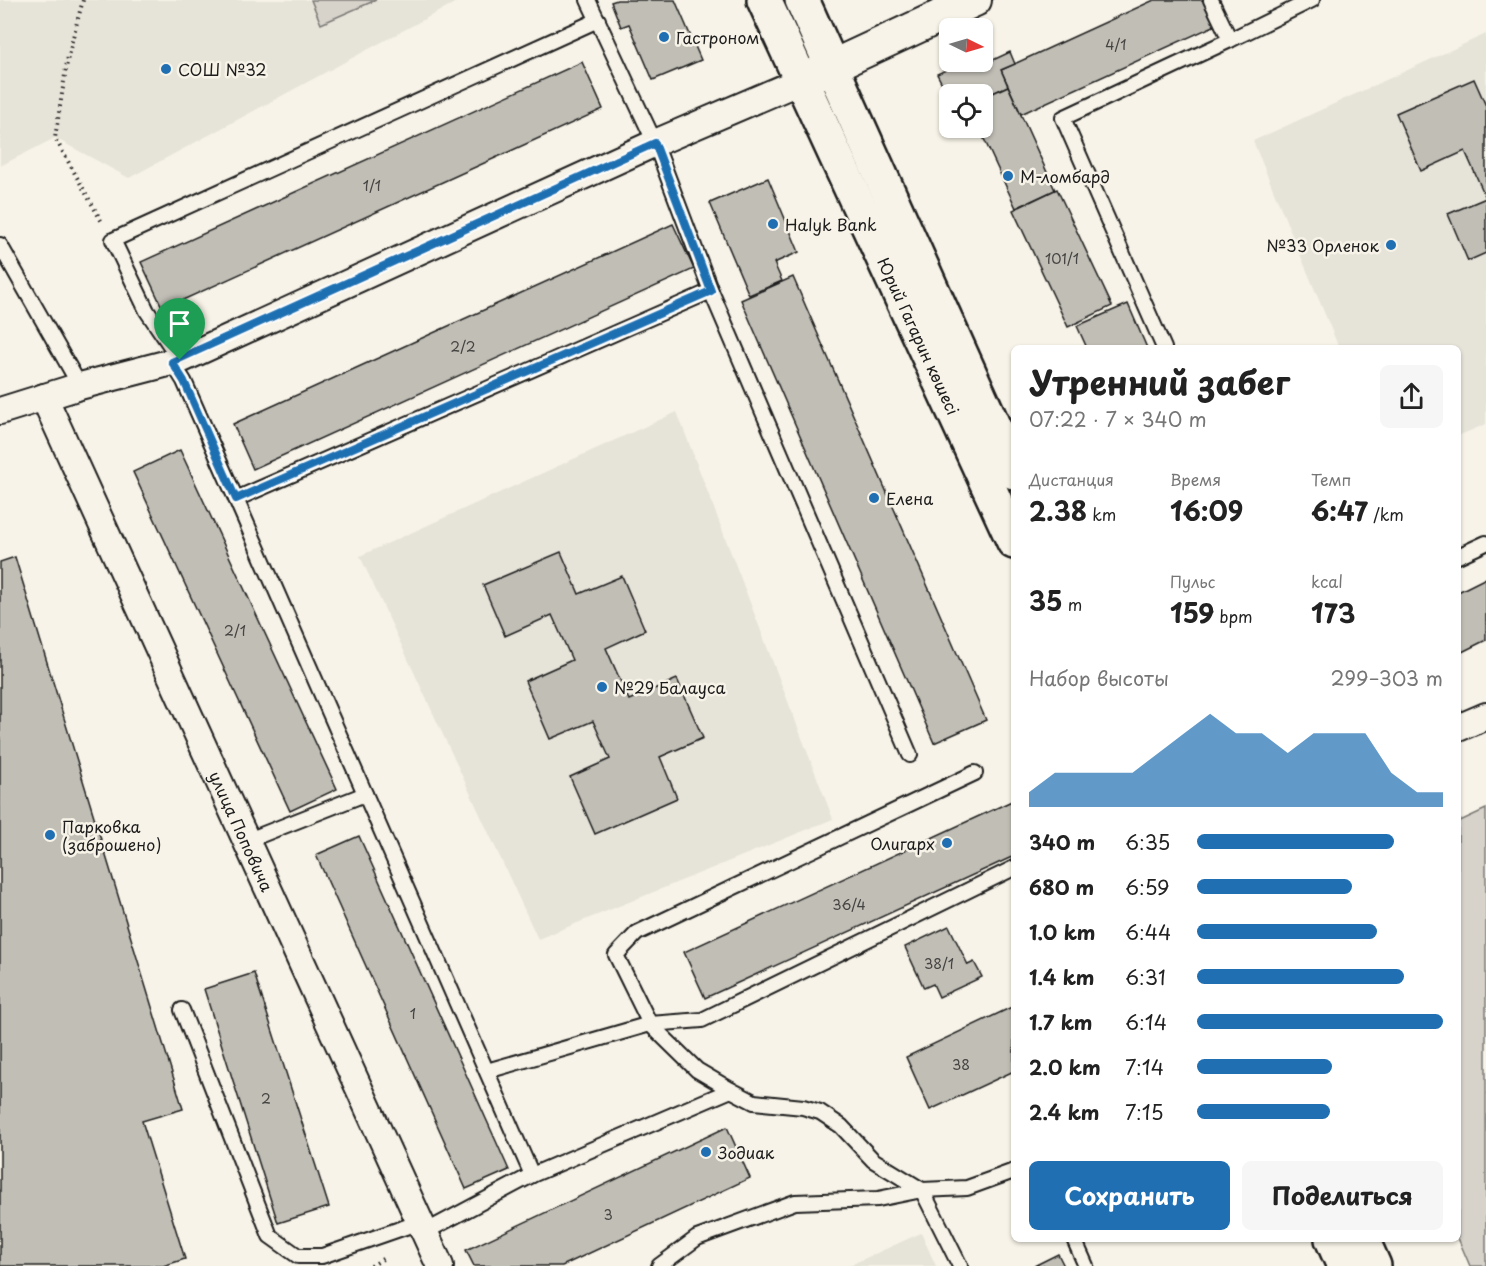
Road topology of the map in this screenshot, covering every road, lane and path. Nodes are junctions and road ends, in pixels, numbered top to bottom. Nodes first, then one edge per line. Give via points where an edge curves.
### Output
1 (83, 0) edge
2 (588, 0) edge
3 (764, 0) edge
4 (802, 0) edge
5 (975, 0) edge
6 (1211, 0) edge
7 (1312, 0) edge
8 (598, 20) junction
9 (1230, 40) junction
10 (833, 67) junction
11 (800, 81) junction
12 (655, 143) junction
13 (113, 240) junction
14 (0, 245) edge
15 (711, 291) junction
16 (1163, 345) edge
17 (176, 361) junction
18 (80, 386) junction
19 (44, 397) junction
20 (0, 411) edge
21 (1011, 465) edge
22 (236, 499) junction
23 (1011, 536) edge
24 (1486, 543) edge
25 (1461, 555) edge
26 (1486, 716) edge
27 (1461, 727) edge
28 (910, 755) dead end
29 (975, 773) dead end
30 (365, 794) junction
31 (246, 841) junction
32 (1011, 869) edge
33 (182, 1010) dead end
34 (650, 1024) junction
35 (487, 1071) junction
36 (731, 1090) junction
37 (1011, 1172) edge
38 (532, 1175) junction
39 (922, 1190) junction
40 (423, 1227) junction
41 (1075, 1242) edge
42 (1333, 1242) edge
43 (1363, 1242) edge
44 (440, 1266) edge
45 (659, 1266) edge
46 (960, 1266) edge
47 (1086, 1266) edge
48 (1344, 1266) edge
49 (1374, 1266) edge

1 - 13 path via 68,56 55,138
2 - 8 lane
3 - 11 main road, Юрий Гагарин көшесі
4 - 10 main road, Юрий Гагарин көшесі
5 - 10 street
6 - 9 lane
7 - 9 lane
8 - 12 lane
8 - 13 lane
9 - 16 lane via 1063,118
10 - 11 street
10 - 21 main road, Юрий Гагарин көшесі
11 - 12 street
11 - 23 main road, Юрий Гагарин көшесі
12 - 15 lane
12 - 17 street
13 - 17 lane
14 - 18 lane
15 - 22 lane
15 - 28 lane
17 - 18 street
17 - 22 lane
18 - 19 street
19 - 20 street
19 - 31 street, улица Поповича
22 - 30 lane
24 - 25 lane
26 - 27 street
29 - 34 lane via 637,933 616,955
30 - 31 lane
30 - 35 lane
31 - 40 street, улица Поповича
32 - 34 lane via 702,1020
33 - 40 lane via 270,1236 298,1256 322,1256
34 - 35 lane
34 - 36 lane via 697,1070
35 - 38 lane
36 - 38 lane
36 - 39 lane via 754,1102 820,1112 841,1126 873,1160
37 - 39 lane via 967,1188
38 - 40 lane
39 - 45 lane via 878,1199 795,1202 697,1238
39 - 46 lane
40 - 44 street, улица Поповича
41 - 47 lane
42 - 48 main road
43 - 49 main road

